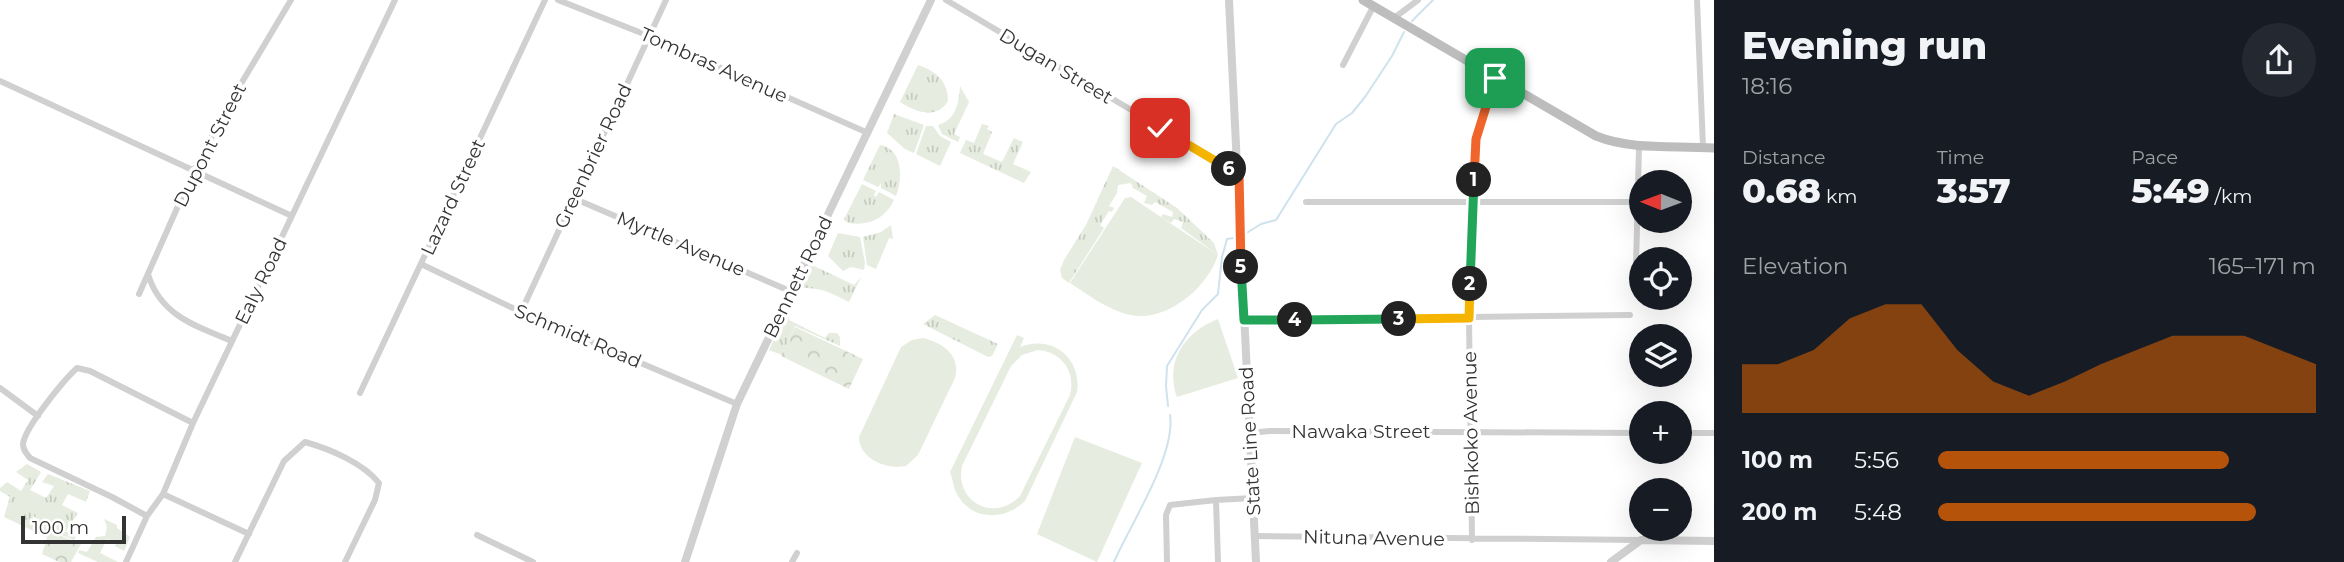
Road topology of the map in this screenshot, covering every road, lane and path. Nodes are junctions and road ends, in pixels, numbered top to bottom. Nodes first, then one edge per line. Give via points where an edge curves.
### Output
1 (291, 0) edge
2 (395, 0) edge
3 (545, 0) edge
4 (558, 0) edge
5 (666, 0) edge
6 (931, 0) edge
7 (946, 0) edge
8 (1229, 0) edge
9 (1363, 0) edge
10 (1418, 0) edge
11 (1697, 0) edge
12 (1373, 7) junction
13 (1394, 18) junction
14 (649, 36) junction
15 (1343, 65) dead end
16 (1495, 78) junction
17 (0, 81) edge
18 (868, 134) junction
19 (1639, 147) junction
20 (1703, 147) junction
21 (1714, 148) edge
22 (194, 170) junction
23 (1639, 170) edge
24 (1239, 174) junction
25 (573, 198) junction
26 (1306, 202) dead end
27 (1474, 202) junction
28 (1629, 202) edge
29 (292, 216) junction
30 (421, 264) junction
31 (148, 274) junction
32 (790, 291) junction
33 (139, 294) dead end
34 (521, 312) junction
35 (1630, 315) dead end
36 (1469, 318) junction
37 (1244, 320) junction
38 (232, 341) junction
39 (0, 388) edge
40 (360, 393) dead end
41 (737, 404) junction
42 (38, 416) junction
43 (193, 423) junction
44 (1471, 432) junction
45 (1249, 433) junction
46 (1629, 433) edge
47 (1692, 433) edge
48 (1714, 433) edge
49 (163, 494) junction
50 (1253, 498) junction
51 (1216, 500) junction
52 (147, 516) junction
53 (249, 534) junction
54 (477, 535) dead end
55 (1255, 536) junction
56 (1472, 540) junction
57 (1629, 540) edge
58 (1640, 541) edge
59 (1692, 541) edge
60 (1714, 541) edge
61 (797, 553) dead end
62 (126, 562) edge
63 (235, 562) edge
64 (345, 562) edge
65 (533, 562) edge
66 (685, 562) edge
67 (792, 562) edge
68 (1167, 562) edge
69 (1218, 562) edge
70 (1256, 562) edge
71 (1611, 562) edge

1 - 22 street, Dupont Street
2 - 29 street, Ealy Road
3 - 30 street, Lazard Street
4 - 14 street, Tombras Avenue
5 - 14 street, Greenbrier Road
6 - 18 street, Bennett Road
7 - 24 street, Dugan Street
8 - 24 street, State Line Road
9 - 12 main road
10 - 13 street
11 - 20 street
12 - 13 main road
12 - 15 street
13 - 16 main road
14 - 18 street, Tombras Avenue
14 - 25 street, Greenbrier Road
16 - 19 main road via 1596,136
16 - 27 street, Bishkoko Avenue via 1476,139
17 - 22 street
18 - 32 street, Bennett Road
19 - 20 main road
19 - 23 street
20 - 21 main road
22 - 29 street
22 - 31 street, Dupont Street
24 - 37 street, State Line Road
25 - 32 street, Myrtle Avenue
25 - 34 street, Greenbrier Road
26 - 27 street
27 - 28 street
27 - 36 street, Bishkoko Avenue
29 - 38 street, Ealy Road
30 - 34 street, Schmidt Road
30 - 40 street, Lazard Street
31 - 33 street, Dupont Street
31 - 38 street via 153,291 171,312
32 - 41 street, Bennett Road
34 - 41 street, Schmidt Road
35 - 36 street
36 - 37 street
36 - 44 street, Bishkoko Avenue
37 - 45 street, State Line Road
38 - 43 street, Ealy Road
39 - 42 street
41 - 66 street, Bennett Road
42 - 43 street via 77,368
42 - 52 street via 23,441 30,458
43 - 49 street, Ealy Road
44 - 45 street, Nawaka Street
44 - 46 street, Nawaka Street
44 - 56 street, Bishkoko Avenue
45 - 50 street, State Line Road
47 - 48 street
49 - 52 street, Ealy Road
49 - 53 street
50 - 51 street
50 - 55 street, State Line Road
51 - 68 street via 1170,505
51 - 69 street
52 - 62 street, Ealy Road
53 - 63 street
53 - 64 street via 284,461 305,442 370,472 379,483
54 - 65 street
55 - 56 street, Nituna Avenue
55 - 70 street, State Line Road
56 - 57 street, Nituna Avenue
58 - 71 street
59 - 60 street
61 - 67 street

